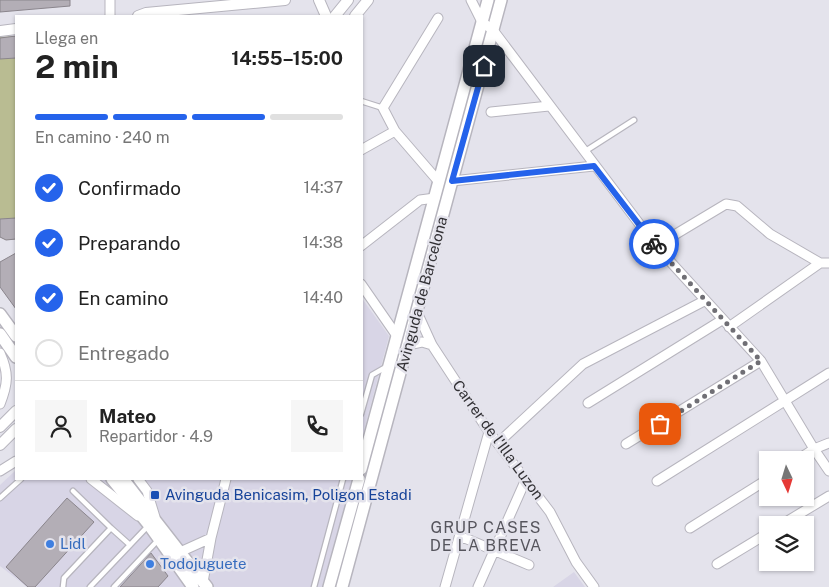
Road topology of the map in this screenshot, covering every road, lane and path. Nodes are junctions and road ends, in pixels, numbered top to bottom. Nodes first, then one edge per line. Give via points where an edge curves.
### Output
1 (110, 0) edge
2 (285, 0) edge
3 (319, 0) edge
4 (348, 0) edge
5 (368, 0) edge
6 (488, 0) edge
7 (501, 0) edge
8 (474, 2) edge
9 (206, 4) edge
10 (110, 15) edge
11 (141, 15) edge
12 (326, 15) edge
13 (336, 15) edge
14 (356, 15) edge
15 (438, 18) dead end
16 (482, 22) junction
17 (15, 29) edge
18 (493, 30) junction
19 (0, 31) edge
20 (363, 102) edge
21 (549, 106) junction
22 (383, 108) junction
23 (491, 112) dead end
24 (634, 120) dead end
25 (395, 131) junction
26 (363, 149) edge
27 (583, 152) junction
28 (594, 166) junction
29 (452, 181) junction
30 (439, 182) junction
31 (435, 198) junction
32 (363, 244) edge
33 (656, 246) junction
34 (826, 262) edge
35 (363, 287) edge
36 (704, 301) junction
37 (417, 312) junction
38 (0, 314) edge
39 (722, 320) junction
40 (729, 327) junction
41 (0, 334) edge
42 (15, 335) edge
43 (397, 336) junction
44 (408, 345) junction
45 (432, 345) junction
46 (0, 352) edge
47 (15, 356) edge
48 (761, 361) junction
49 (390, 365) junction
50 (829, 373) edge
51 (784, 400) junction
52 (588, 403) dead end
53 (0, 404) edge
54 (363, 407) edge
55 (15, 412) edge
56 (0, 427) edge
57 (15, 430) edge
58 (489, 432) junction
59 (498, 443) junction
60 (829, 443) edge
61 (626, 444) dead end
62 (0, 445) edge
63 (814, 449) junction
64 (811, 451) edge
65 (15, 462) edge
66 (363, 462) edge
67 (0, 471) edge
68 (829, 471) edge
69 (526, 479) junction
70 (20, 480) edge
71 (93, 480) edge
72 (113, 480) edge
73 (124, 480) edge
74 (139, 480) edge
75 (226, 480) edge
76 (343, 480) edge
77 (359, 480) edge
78 (658, 481) dead end
79 (759, 485) edge
80 (73, 491) dead end
81 (829, 496) edge
82 (0, 498) edge
83 (796, 516) edge
84 (153, 523) junction
85 (111, 528) junction
86 (690, 528) dead end
87 (460, 536) junction
88 (211, 538) junction
89 (759, 538) edge
90 (159, 539) junction
91 (130, 545) junction
92 (494, 550) junction
93 (180, 552) junction
94 (717, 564) dead end
95 (529, 566) dead end
96 (201, 585) edge
97 (63, 587) edge
98 (90, 587) edge
99 (114, 587) edge
100 (314, 587) edge
101 (329, 587) edge
102 (342, 587) edge
103 (445, 587) edge
104 (478, 587) edge
105 (594, 587) edge

1 - 10 street
2 - 9 street
3 - 12 street
4 - 13 street
5 - 14 street
6 - 16 main road, Avinguda de Barcelona
7 - 18 main road, Avinguda de Barcelona
8 - 16 street
9 - 11 street
15 - 22 street
16 - 18 street
16 - 30 main road, Avinguda de Barcelona
17 - 19 street
18 - 21 street
18 - 29 main road, Avinguda de Barcelona
20 - 22 lane
21 - 23 street
21 - 27 street
22 - 25 street
24 - 27 lane
25 - 26 street
25 - 30 street
27 - 28 street
28 - 29 street
28 - 33 street
29 - 37 main road, Avinguda de Barcelona
30 - 31 main road, Avinguda de Barcelona
31 - 32 street via 420,200
31 - 43 main road, Avinguda de Barcelona
33 - 34 street via 726,204 737,206 770,234
33 - 36 street
34 - 40 street
35 - 43 street
36 - 39 street
36 - 59 street via 583,364
37 - 44 main road, Avinguda de Barcelona
37 - 45 street, Carrer de l'Illa Luzon
38 - 42 main road
39 - 40 street
39 - 52 street
40 - 48 street
41 - 47 main road
43 - 49 main road, Avinguda de Barcelona
44 - 45 street via 422,342
44 - 102 main road, Avinguda de Barcelona
45 - 58 street, Carrer de l'Illa Luzon
46 - 53 street via 6,367 6,389
48 - 51 street
48 - 61 street
49 - 54 lane via 372,375
49 - 66 main road, Avinguda de Barcelona
50 - 51 street
51 - 63 street
51 - 78 street
55 - 56 street
57 - 62 street
58 - 59 street, Carrer de l'Illa Luzon
58 - 87 street
59 - 69 street, Carrer de l'Illa Luzon
60 - 63 street
63 - 64 street
63 - 68 street
65 - 67 street
69 - 92 street
69 - 105 street, Carrer de l'Illa Luzon via 550,512 576,562
70 - 82 lane
71 - 84 street
72 - 84 main road
73 - 84 main road
74 - 84 street via 147,491
75 - 88 street
76 - 100 lane
77 - 101 main road
79 - 86 street
80 - 85 lane
81 - 83 street
84 - 90 main road
84 - 91 lane
84 - 93 main road
85 - 91 lane
85 - 97 lane via 64,578
87 - 92 street
87 - 103 street
88 - 93 street
88 - 96 street
89 - 94 street
90 - 96 main road
90 - 99 lane
91 - 98 lane
92 - 95 street
92 - 104 street
93 - 96 main road

